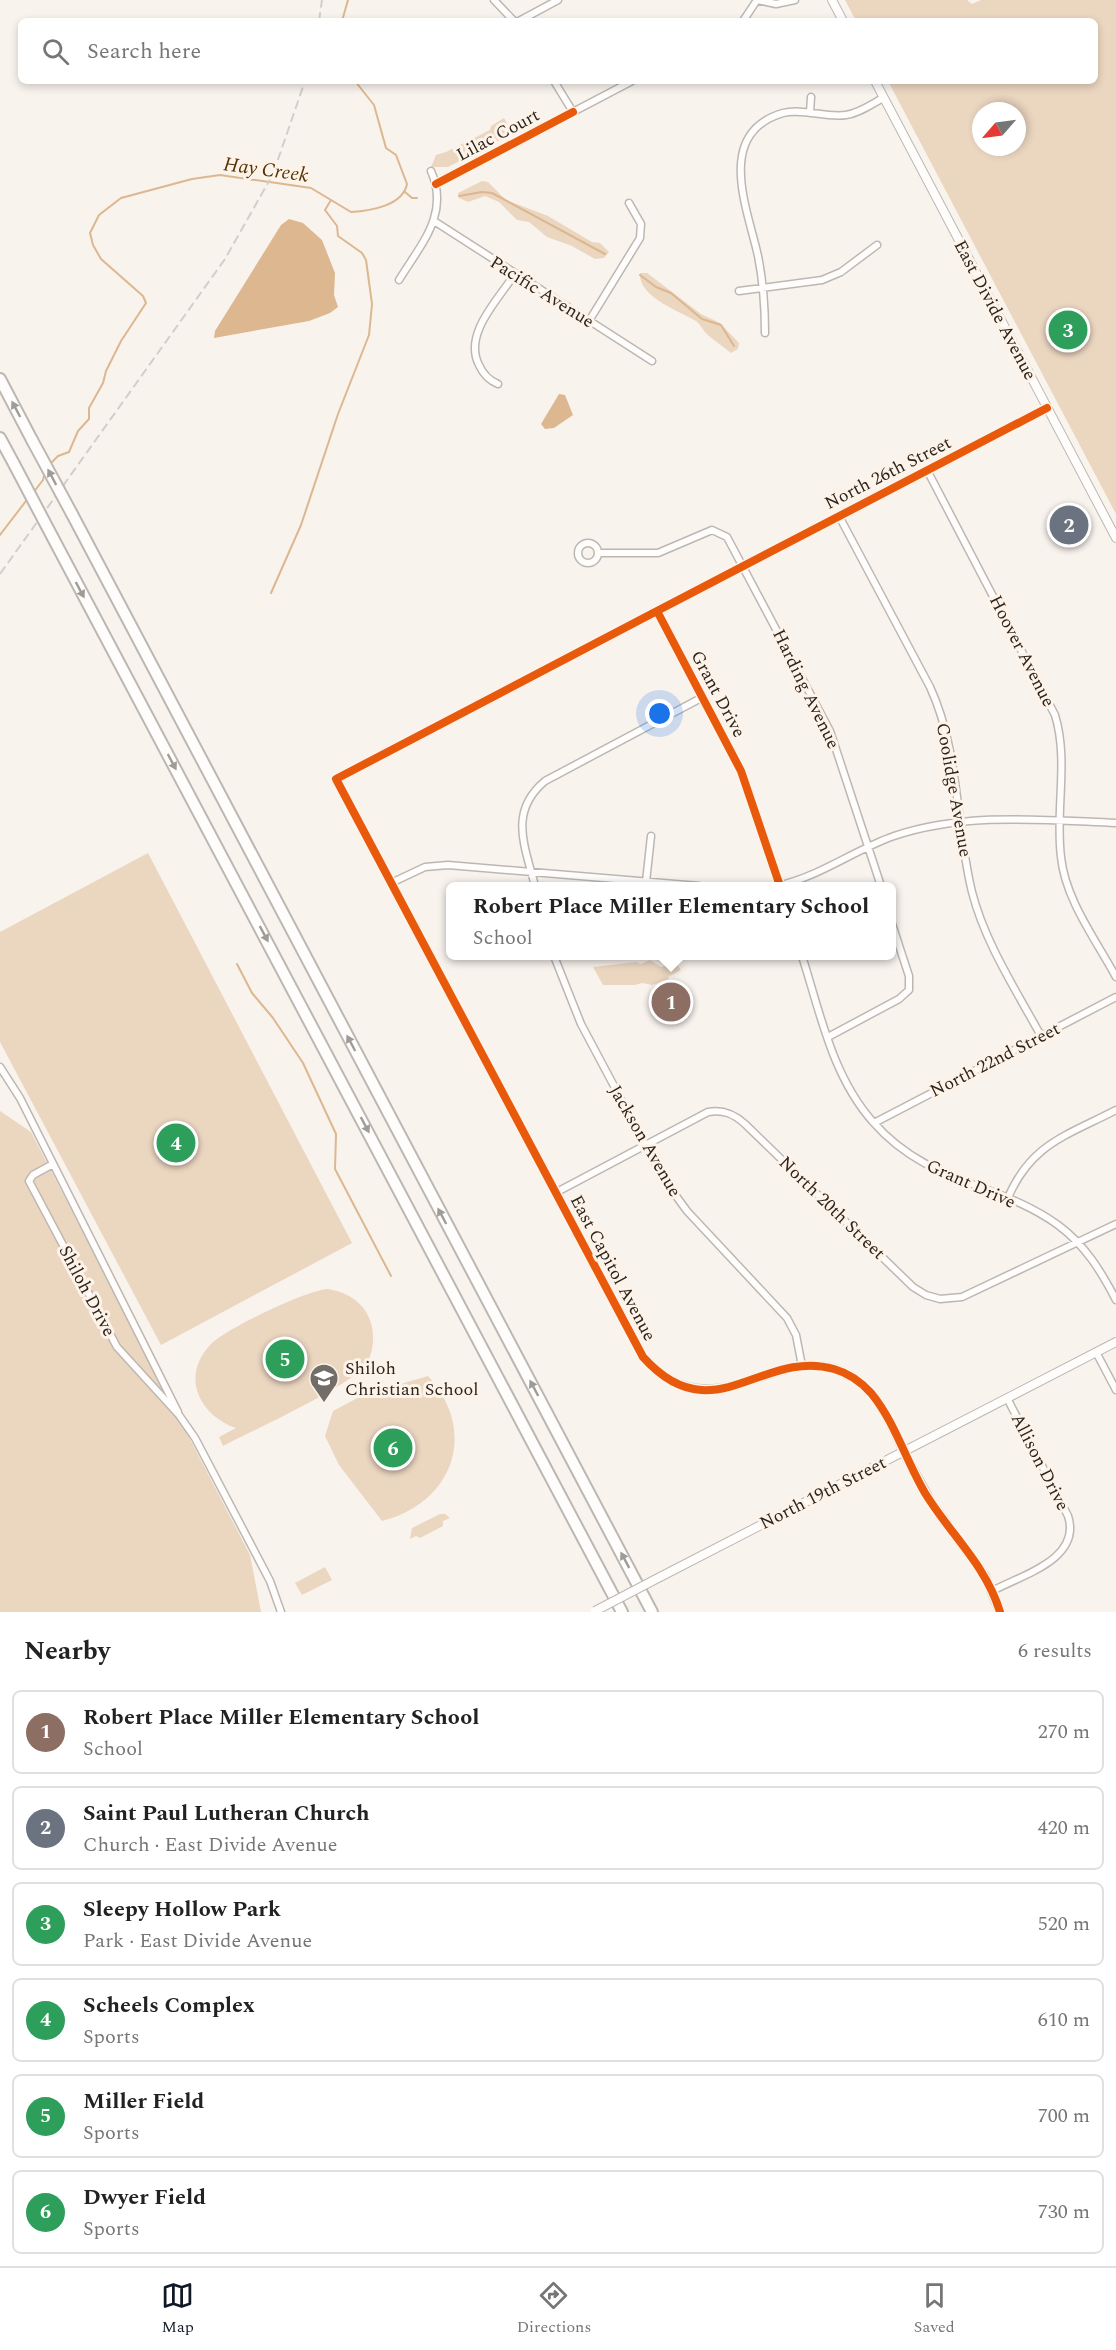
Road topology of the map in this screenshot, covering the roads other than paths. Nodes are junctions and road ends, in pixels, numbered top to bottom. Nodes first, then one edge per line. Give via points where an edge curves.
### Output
1 (494, 0) edge
2 (558, 0) edge
3 (757, 0) edge
4 (795, 0) edge
5 (832, 0) edge
6 (513, 18) edge
7 (522, 18) edge
8 (745, 18) edge
9 (841, 18) edge
10 (556, 84) edge
11 (626, 84) edge
12 (876, 84) edge
13 (811, 97) dead end
14 (883, 98) junction
15 (573, 112) junction
16 (810, 112) junction
17 (431, 171) dead end
18 (436, 184) junction
19 (629, 203) dead end
20 (434, 221) junction
21 (877, 244) dead end
22 (514, 275) junction
23 (399, 280) dead end
24 (763, 288) junction
25 (739, 291) dead end
26 (589, 321) junction
27 (765, 333) dead end
28 (652, 361) dead end
29 (0, 379) edge
30 (498, 384) dead end
31 (1047, 408) junction
32 (0, 438) edge
33 (927, 470) junction
34 (839, 516) junction
35 (1113, 527) edge
36 (1116, 538) edge
37 (598, 553) dead end
38 (744, 566) junction
39 (657, 611) junction
40 (703, 697) junction
41 (961, 821) junction
42 (1060, 821) junction
43 (1116, 823) edge
44 (651, 836) dead end
45 (868, 846) junction
46 (532, 872) junction
47 (534, 882) edge
48 (646, 882) joint
49 (778, 882) edge
50 (791, 882) edge
51 (879, 882) edge
52 (391, 883) junction
53 (896, 936) edge
54 (556, 960) edge
55 (803, 960) edge
56 (1116, 977) edge
57 (1116, 997) edge
58 (1041, 1036) junction
59 (828, 1037) junction
60 (0, 1067) edge
61 (1116, 1110) edge
62 (874, 1123) junction
63 (645, 1146) junction
64 (54, 1164) junction
65 (555, 1193) junction
66 (1008, 1200) junction
67 (1116, 1224) edge
68 (1078, 1244) junction
69 (1116, 1300) edge
70 (1116, 1342) edge
71 (1096, 1352) junction
72 (802, 1366) junction
73 (1116, 1390) edge
74 (1007, 1398) junction
75 (179, 1415) junction
76 (903, 1451) junction
77 (992, 1591) junction
78 (281, 1612) edge
79 (594, 1612) edge
80 (622, 1612) edge
81 (652, 1612) edge
82 (1000, 1612) edge

1 - 6 street
2 - 7 street
3 - 4 street via 776,4
3 - 8 street
5 - 9 street
10 - 15 street
11 - 15 street, Lilac Court
12 - 14 street, East Divide Avenue
13 - 16 street
14 - 16 street via 849,114
14 - 31 street, East Divide Avenue
15 - 18 street, Lilac Court
16 - 24 street via 788,112 765,122 750,137 741,158 740,179
17 - 18 street
18 - 20 street via 438,207
19 - 26 street via 641,224 640,238
20 - 22 street, Pacific Avenue
20 - 23 street
21 - 24 street via 829,278
22 - 26 street, Pacific Avenue
22 - 30 street via 474,342 474,354 482,371
24 - 25 street
24 - 27 street
26 - 28 street, Pacific Avenue
81 -> 29 highway, bridge
31 - 33 street, North 26th Street
31 - 35 street, East Divide Avenue
32 -> 80 highway, bridge
33 - 34 street, North 26th Street
33 - 42 street, Hoover Avenue via 1055,715 1061,758
34 - 38 street, North 26th Street
34 - 41 street, Coolidge Avenue via 939,708 950,744
35 - 36 street, East Divide Avenue
37 - 38 street, Harding Avenue via 658,553 712,530 727,537
38 - 39 street
38 - 45 street, Harding Avenue via 825,720
39 - 40 street, Grant Drive
39 - 52 street, East Capitol Avenue via 336,779
40 - 46 street via 538,787 527,801 522,817
40 - 49 street, Grant Drive via 745,782
41 - 42 street
41 - 45 street via 907,832
41 - 58 street, Coolidge Avenue via 969,879 982,921
42 - 43 street
42 - 56 street, Hoover Avenue via 1060,855 1066,881
44 - 48 street
45 - 50 street
45 - 51 street, Harding Avenue
46 - 47 street
46 - 48 street
46 - 52 street via 440,865
52 - 65 street, East Capitol Avenue
53 - 59 street via 909,976 909,990
54 - 63 street, Jackson Avenue via 578,1018
55 - 59 street, Grant Drive
57 - 58 street, North 22nd Street
58 - 62 street, North 22nd Street
59 - 62 street, Grant Drive via 848,1087
60 - 64 street, Shiloh Drive
61 - 66 street via 1033,1157 1018,1176
62 - 66 street, Grant Drive via 902,1149 931,1168
63 - 65 street, North 20th Street
63 - 68 street, North 20th Street via 708,1112 733,1115 913,1287 933,1298 962,1297
63 - 72 street, Jackson Avenue via 681,1204 787,1318 796,1335
64 - 75 street, Shiloh Drive
64 - 75 street, Shiloh Drive via 28,1181 117,1347
65 - 72 street, East Capitol Avenue via 638,1350 663,1376 691,1388 716,1390
66 - 68 street, Grant Drive via 1050,1220
67 - 68 street, North 20th Street
68 - 69 street, Grant Drive via 1096,1264
70 - 71 street, North 19th Street
71 - 73 street
71 - 74 street, North 19th Street
72 - 76 street, East Capitol Avenue via 834,1369 861,1383 880,1405
74 - 76 street, North 19th Street
74 - 77 street, Allison Drive via 1068,1516 1070,1535 1058,1556
75 - 78 street, Shiloh Drive via 262,1565
76 - 77 street, East Capitol Avenue via 929,1500 975,1560
76 - 79 street, North 19th Street, bridge
77 - 82 street, East Capitol Avenue

